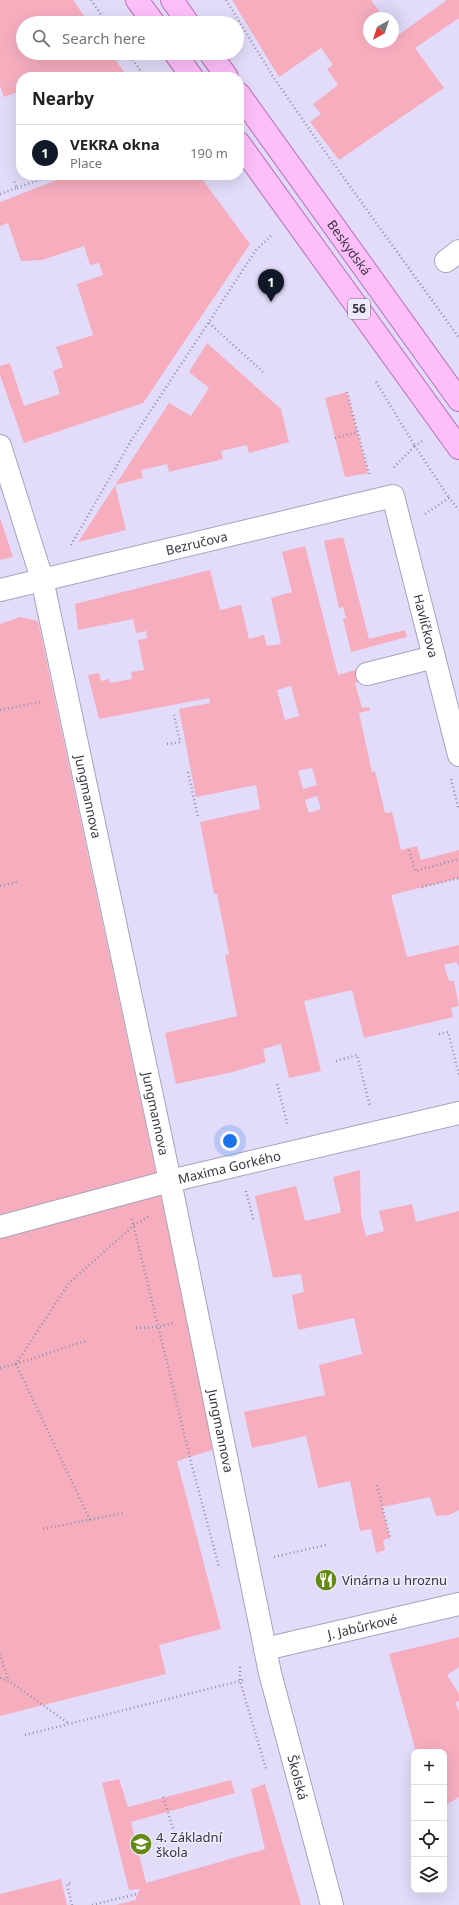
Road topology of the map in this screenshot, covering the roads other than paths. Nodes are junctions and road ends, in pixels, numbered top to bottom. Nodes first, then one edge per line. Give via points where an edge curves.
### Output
1 (137, 0) edge
2 (172, 0) edge
3 (149, 16) edge
4 (183, 16) edge
5 (180, 60) edge
6 (215, 60) edge
7 (188, 72) edge
8 (223, 72) edge
9 (244, 101) edge
10 (244, 150) edge
11 (459, 400) edge
12 (0, 446) edge
13 (459, 448) edge
14 (393, 496) joint
15 (42, 580) junction
16 (0, 590) edge
17 (434, 657) junction
18 (368, 674) dead end
19 (459, 755) edge
20 (459, 1112) edge
21 (170, 1181) junction
22 (0, 1227) edge
23 (459, 1604) edge
24 (265, 1649) junction
25 (332, 1905) edge

1 - 3 main road
2 - 4 main road
5 - 7 main road
6 - 8 main road
9 - 11 main road, Beskydská / 56
10 - 13 main road, 56
12 - 15 street, Jungmannova
14 - 15 street, Bezručova
14 - 17 street, Havlíčkova
15 - 16 street, Bezručova
15 - 21 street, Jungmannova
17 - 18 street
17 - 19 street, Havlíčkova
20 - 21 street, Maxima Gorkého
21 - 22 street, Maxima Gorkého
21 - 24 street, Jungmannova
23 - 24 street, J. Jabůrkové
24 - 25 street, Školská

